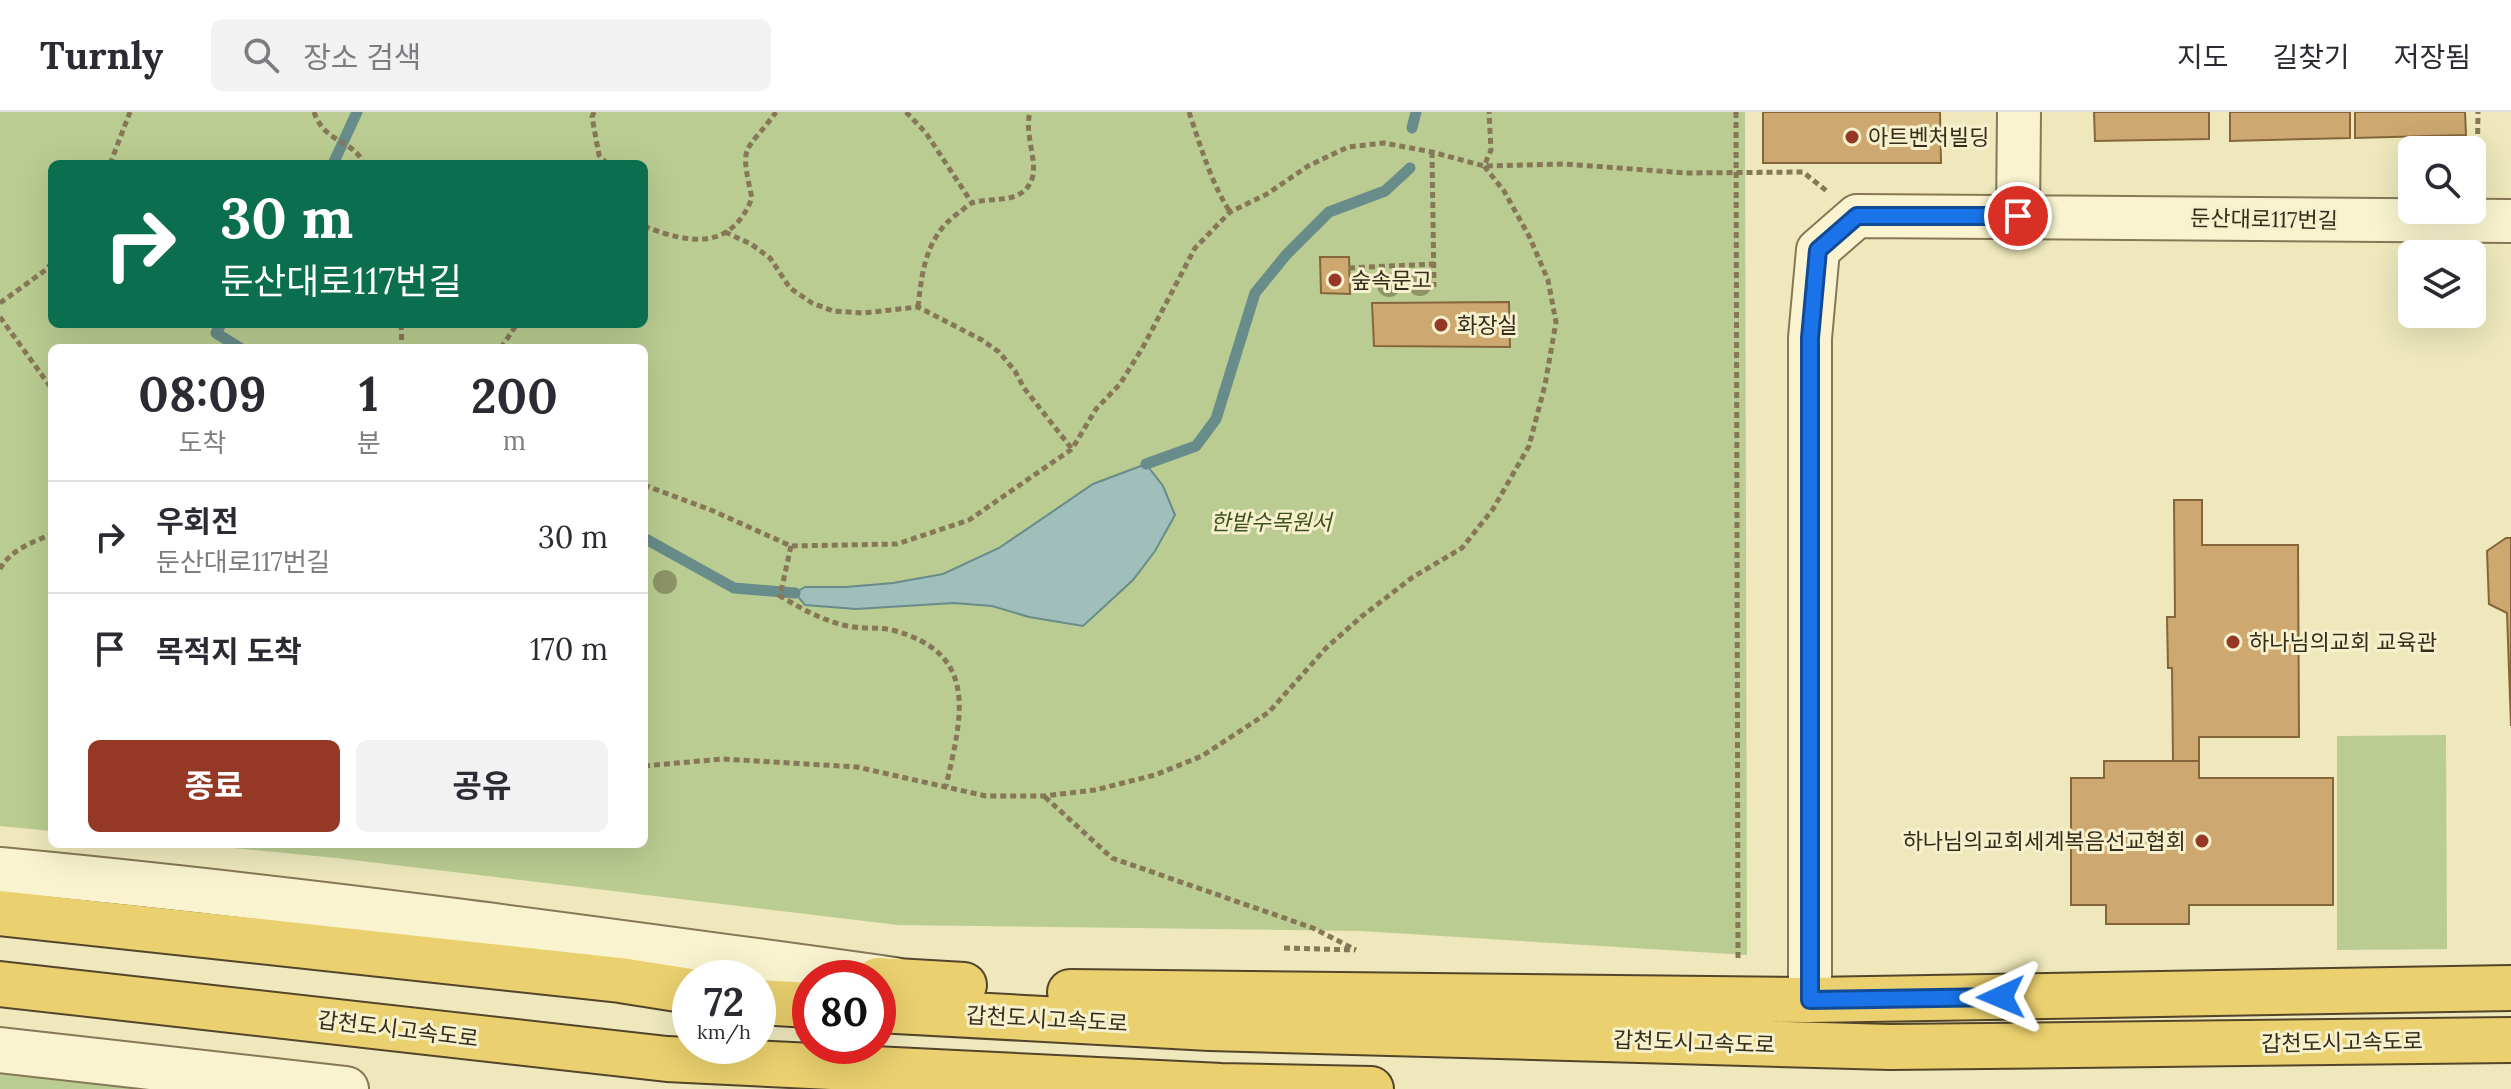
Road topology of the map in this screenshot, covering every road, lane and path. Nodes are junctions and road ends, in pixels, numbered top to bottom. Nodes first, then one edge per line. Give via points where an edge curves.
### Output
1 (130, 112) edge
2 (314, 112) edge
3 (594, 112) edge
4 (776, 112) edge
5 (906, 112) edge
6 (1030, 112) edge
7 (1189, 112) edge
8 (1489, 112) edge
9 (1736, 112) edge
10 (2019, 112) edge
11 (2478, 112) edge
12 (1432, 152) junction
13 (112, 160) edge
14 (362, 160) edge
15 (603, 160) edge
16 (1484, 166) junction
17 (1736, 173) junction
18 (972, 203) junction
19 (1230, 212) junction
20 (1857, 216) junction
21 (2018, 216) junction
22 (2494, 221) edge
23 (648, 227) edge
24 (725, 232) junction
25 (1434, 264) junction
26 (48, 268) edge
27 (1349, 268) dead end
28 (1434, 287) dead end
29 (0, 303) edge
30 (918, 307) junction
31 (0, 317) edge
32 (48, 383) edge
33 (1072, 449) junction
34 (648, 486) edge
35 (48, 536) edge
36 (791, 546) junction
37 (0, 569) edge
38 (648, 766) edge
39 (946, 786) junction
40 (1044, 796) junction
41 (0, 870) edge
42 (0, 913) edge
43 (1284, 948) dead end
44 (1738, 965) dead end
45 (792, 973) edge
46 (620, 980) junction
47 (672, 980) edge
48 (0, 984) edge
49 (672, 988) edge
50 (2511, 988) edge
51 (896, 990) edge
52 (896, 991) edge
53 (1057, 992) junction
54 (1810, 1000) junction
55 (1210, 1028) junction
56 (2511, 1040) edge
57 (0, 1050) edge
58 (667, 1059) junction
59 (346, 1089) edge
60 (797, 1089) edge
61 (1371, 1089) edge

1 - 13 path
2 - 14 path via 331,138
3 - 15 path
4 - 24 path via 747,146 744,163 752,198 739,224
5 - 18 path
6 - 18 path via 1032,180 1011,198
7 - 19 path via 1211,178
8 - 16 path via 1491,150
9 - 17 path
10 - 21 street
11 - 22 path
12 - 16 path
12 - 19 path via 1384,143 1348,147
12 - 25 path
16 - 17 path via 1565,164
16 - 40 path via 1530,238 1548,280 1556,322 1529,446 1493,509 1462,548 1413,577 1326,648 1269,712 1202,756 1155,775
17 - 20 path via 1803,172
17 - 44 path
18 - 30 path via 945,223 930,246
19 - 33 path via 1195,248 1143,347
20 - 21 street, 둔산대로117번길
20 - 54 street via 1818,250 1810,338
21 - 22 street, 둔산대로117번길
23 - 24 path via 686,240 708,240
24 - 30 path via 770,258 790,288 812,303 863,313
25 - 27 path
25 - 28 path
26 - 29 path
30 - 33 path via 999,352
31 - 32 path
33 - 36 path via 969,520 897,544
34 - 36 path
35 - 37 path via 23,546
36 - 39 path via 780,596 817,617 891,630 928,644 948,660 959,688 959,731
38 - 39 path via 723,759 781,761 857,767
39 - 40 path via 986,796
40 - 43 path via 1112,858 1313,928 1356,950
41 - 45 street via 661,948
42 - 46 highway
46 - 47 highway
46 - 49 highway
48 - 58 highway, 갑천도시고속도로
50 - 54 highway
51 - 53 highway
52 - 55 highway, 갑천도시고속도로
53 - 54 highway
53 - 55 highway
55 - 56 highway, 갑천도시고속도로 via 1890,1047
57 - 59 street
58 - 60 highway
58 - 61 highway, 갑천도시고속도로

